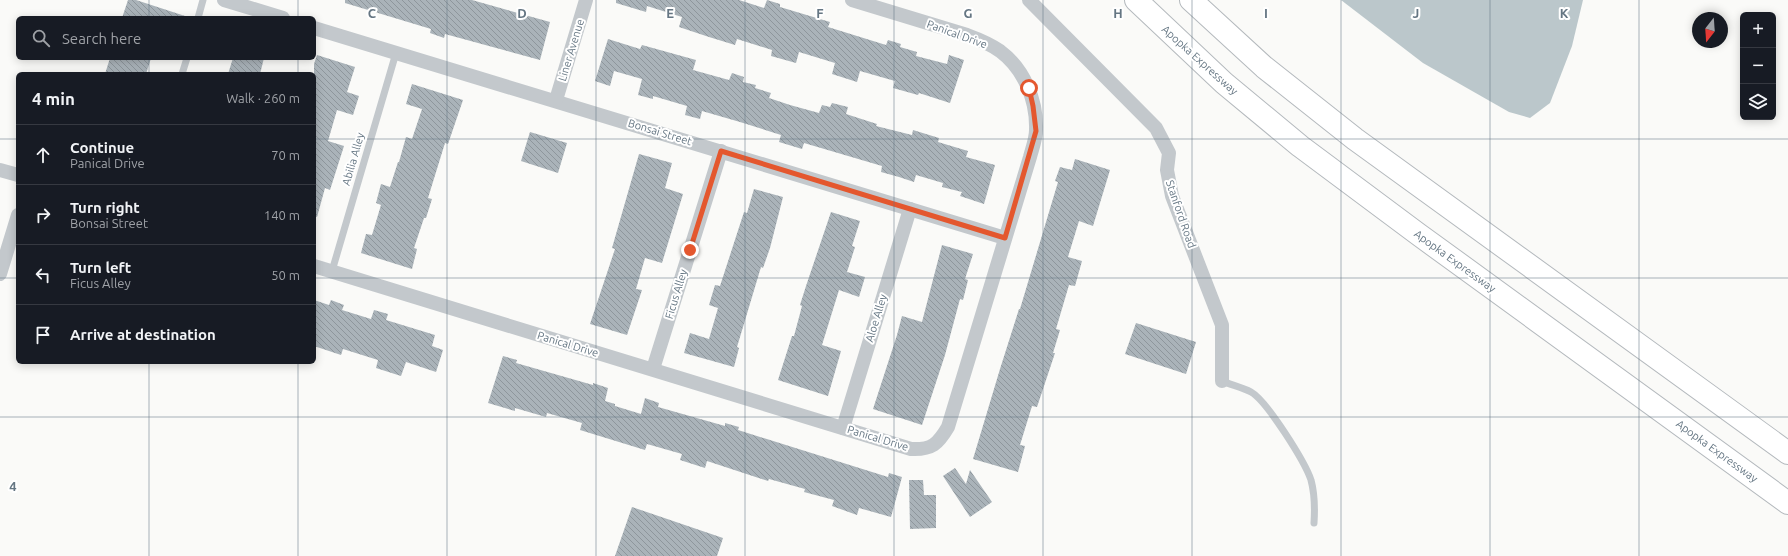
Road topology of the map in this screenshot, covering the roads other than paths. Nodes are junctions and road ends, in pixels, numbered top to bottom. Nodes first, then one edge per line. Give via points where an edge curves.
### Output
1 (204, 0) edge
2 (224, 0) edge
3 (586, 0) edge
4 (852, 0) edge
5 (1029, 0) edge
6 (1136, 0) edge
7 (1191, 0) edge
8 (199, 16) edge
9 (276, 16) edge
10 (316, 29) edge
11 (396, 52) junction
12 (186, 60) edge
13 (182, 72) edge
14 (556, 100) junction
15 (721, 151) junction
16 (0, 170) edge
17 (16, 174) edge
18 (910, 209) junction
19 (16, 222) edge
20 (1005, 238) junction
21 (316, 267) edge
22 (332, 271) junction
23 (0, 274) edge
24 (653, 370) junction
25 (1222, 381) joint
26 (843, 428) junction
27 (1788, 453) edge
28 (1788, 503) edge
29 (1314, 523) dead end

1 - 8 lane
2 - 9 street
3 - 14 street, Liner Avenue
4 - 20 street, Panical Drive via 983,41 1000,51 1017,68 1029,88 1036,131
5 - 25 street, Stanford Road via 1156,128 1169,153 1167,170 1172,196 1222,326
6 - 28 highway, Apopka Expressway via 1224,83 1300,146
7 - 27 highway via 1264,67 1355,139
10 - 11 street, Bonsai Street
11 - 14 street, Bonsai Street
11 - 22 lane, Abilia Alley
12 - 13 lane
14 - 15 street, Bonsai Street
15 - 18 street, Bonsai Street
15 - 24 street, Ficus Alley
16 - 17 street
18 - 20 street, Bonsai Street
18 - 26 street, Aloe Alley
19 - 23 street
20 - 26 street, Panical Drive via 948,427 941,439 931,447 911,449
21 - 22 street, Panical Drive
22 - 24 street, Panical Drive
24 - 26 street, Panical Drive
25 - 29 lane via 1252,392 1274,417 1292,444 1310,479 1315,499

